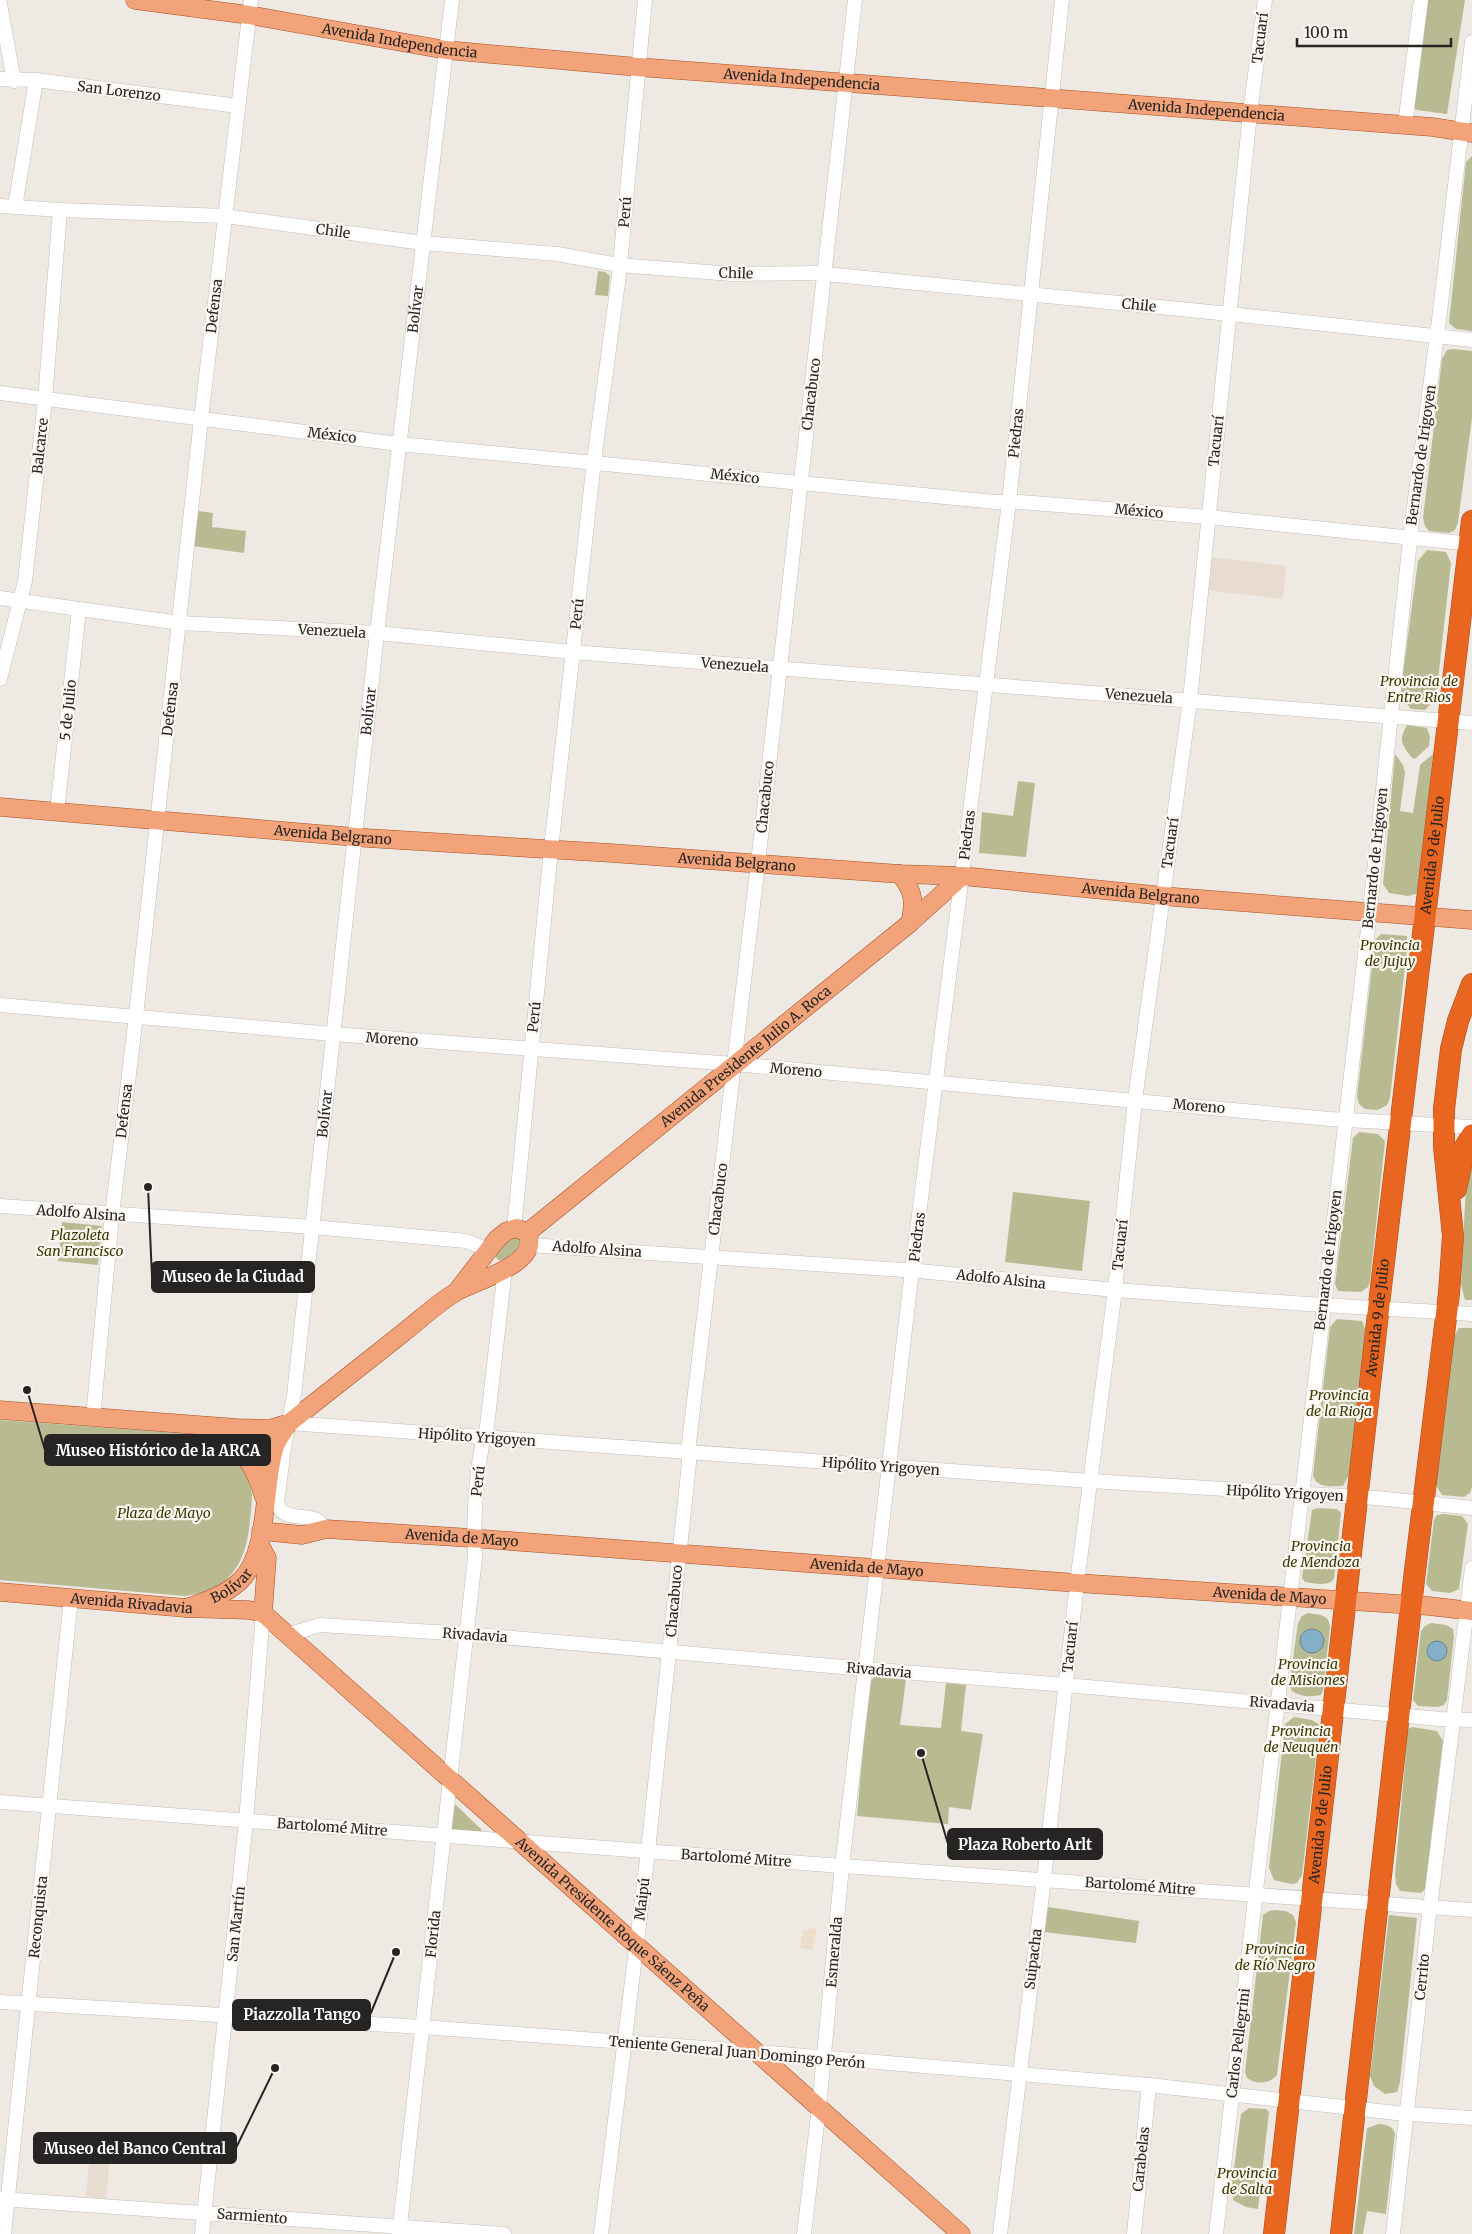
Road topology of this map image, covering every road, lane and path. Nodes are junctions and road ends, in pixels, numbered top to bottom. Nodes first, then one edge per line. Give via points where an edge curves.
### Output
1 (135, 0) edge
2 (452, 0) edge
3 (646, 0) edge
4 (855, 0) edge
5 (1062, 0) edge
6 (1265, 0) edge
7 (1421, 0) edge
8 (0, 4) edge
9 (250, 8) edge
10 (1472, 42) edge
11 (446, 50) junction
12 (638, 67) junction
13 (7, 80) edge
14 (36, 80) junction
15 (846, 82) junction
16 (1051, 98) junction
17 (238, 106) junction
18 (1250, 113) junction
19 (1405, 126) junction
20 (1466, 132) edge
21 (0, 206) edge
22 (14, 207) junction
23 (60, 210) junction
24 (225, 216) junction
25 (423, 243) junction
26 (620, 265) junction
27 (825, 274) junction
28 (1030, 294) junction
29 (1230, 314) junction
30 (1436, 338) junction
31 (1472, 340) edge
32 (0, 393) edge
33 (45, 400) junction
34 (201, 419) junction
35 (399, 444) junction
36 (594, 461) junction
37 (801, 482) junction
38 (1009, 502) junction
39 (1208, 517) junction
40 (1472, 520) edge
41 (1410, 538) junction
42 (1471, 544) edge
43 (0, 598) edge
44 (20, 601) junction
45 (79, 609) junction
46 (180, 622) junction
47 (377, 633) junction
48 (573, 652) junction
49 (780, 668) junction
50 (0, 679) edge
51 (986, 686) junction
52 (1190, 700) junction
53 (1390, 716) junction
54 (1448, 721) junction
55 (1472, 723) edge
56 (0, 807) edge
57 (57, 812) junction
58 (157, 820) junction
59 (354, 837) junction
60 (551, 849) junction
61 (758, 863) junction
62 (900, 874) junction
63 (962, 876) junction
64 (1163, 896) junction
65 (1369, 912) junction
66 (1426, 917) junction
67 (1472, 920) edge
68 (910, 923) junction
69 (1472, 984) edge
70 (0, 1005) edge
71 (136, 1016) junction
72 (333, 1034) junction
73 (531, 1049) junction
74 (734, 1064) junction
75 (936, 1084) junction
76 (1135, 1100) junction
77 (1345, 1118) junction
78 (1401, 1122) junction
79 (1443, 1125) junction
80 (1472, 1127) edge
81 (1472, 1135) edge
82 (0, 1206) edge
83 (1452, 1214) junction
84 (112, 1215) junction
85 (313, 1227) junction
86 (523, 1236) junction
87 (489, 1250) junction
88 (711, 1256) junction
89 (505, 1269) junction
90 (912, 1270) junction
91 (1115, 1290) junction
92 (457, 1291) junction
93 (1323, 1304) junction
94 (1379, 1308) junction
95 (1446, 1313) junction
96 (1472, 1314) edge
97 (0, 1410) edge
98 (93, 1418) junction
99 (289, 1423) junction
100 (200, 1425) junction
101 (483, 1438) junction
102 (690, 1452) junction
103 (889, 1467) junction
104 (1090, 1481) junction
105 (1302, 1495) junction
106 (1358, 1497) junction
107 (265, 1501) junction
108 (1423, 1502) junction
109 (1472, 1508) edge
110 (326, 1529) junction
111 (260, 1538) junction
112 (474, 1538) junction
113 (678, 1554) junction
114 (878, 1568) junction
115 (1472, 1568) edge
116 (1077, 1584) junction
117 (0, 1592) edge
118 (1290, 1597) junction
119 (71, 1599) junction
120 (1346, 1600) junction
121 (1412, 1605) junction
122 (186, 1608) junction
123 (1470, 1610) edge
124 (263, 1613) junction
125 (467, 1634) junction
126 (287, 1635) junction
127 (669, 1652) junction
128 (866, 1670) junction
129 (1066, 1685) junction
130 (1278, 1704) junction
131 (1333, 1709) junction
132 (1398, 1716) junction
133 (1452, 1720) junction
134 (1472, 1720) edge
135 (450, 1780) junction
136 (0, 1802) edge
137 (49, 1806) junction
138 (246, 1821) junction
139 (443, 1834) junction
140 (520, 1841) junction
141 (648, 1851) junction
142 (842, 1866) junction
143 (1044, 1879) junction
144 (1255, 1895) junction
145 (1312, 1899) junction
146 (1377, 1903) junction
147 (1430, 1907) junction
148 (1472, 1910) edge
149 (637, 1945) junction
150 (0, 2002) edge
151 (29, 2003) junction
152 (226, 2016) junction
153 (423, 2027) junction
154 (624, 2043) junction
155 (758, 2052) junction
156 (824, 2059) junction
157 (1018, 2074) junction
158 (1149, 2085) junction
159 (1232, 2093) junction
160 (1288, 2100) junction
161 (819, 2107) junction
162 (1356, 2108) junction
163 (1407, 2113) junction
164 (1472, 2118) edge
165 (4, 2199) edge
166 (205, 2212) junction
167 (399, 2230) edge
168 (4, 2234) edge
169 (202, 2234) edge
170 (504, 2234) edge
171 (601, 2234) edge
172 (804, 2234) edge
173 (962, 2234) edge
174 (1000, 2234) edge
175 (1134, 2234) edge
176 (1216, 2234) edge
177 (1274, 2234) edge
178 (1341, 2234) edge
179 (1393, 2234) edge

1 - 9 main road, Avenida Independencia
2 - 11 street, Bolívar
3 - 12 street, Perú
4 - 15 street, Chacabuco
5 - 16 street, Piedras
6 - 18 street, Tacuarí
7 - 19 street
8 - 13 street
9 - 11 main road, Avenida Independencia
9 - 17 street, Defensa
10 - 20 street, Bernardo de Irigoyen
11 - 12 main road, Avenida Independencia
11 - 25 street, Bolívar
12 - 15 main road, Avenida Independencia
12 - 26 street, Perú
13 - 14 street, San Lorenzo
14 - 17 street, San Lorenzo
14 - 22 street
15 - 16 main road, Avenida Independencia
15 - 27 street, Chacabuco
16 - 18 main road, Avenida Independencia
16 - 28 street, Piedras
17 - 24 street, Defensa
18 - 19 main road, Avenida Independencia
18 - 29 street, Tacuarí
19 - 20 main road, Avenida Independencia
20 - 30 street, Bernardo de Irigoyen
21 - 22 street, Chile
22 - 23 street, Chile
23 - 24 street, Chile
23 - 33 street, Balcarce
24 - 25 street, Chile
24 - 34 street, Defensa
25 - 26 street, Chile via 557,254
25 - 35 street, Bolívar
26 - 27 street, Chile via 732,274
26 - 36 street, Perú
27 - 28 street, Chile
27 - 37 street, Chacabuco
28 - 29 street, Chile
28 - 38 street, Piedras
29 - 30 street, Chile
29 - 39 street, Tacuarí
30 - 31 street, Chile
30 - 41 street, Bernardo de Irigoyen
32 - 33 street, México
33 - 34 street, México
33 - 44 street, Balcarce via 25,582
34 - 35 street, México
34 - 46 street, Defensa
35 - 36 street, México
35 - 47 street, Bolívar
36 - 37 street, México
36 - 48 street, Perú
37 - 38 street, México
37 - 49 street, Chacabuco
38 - 39 street, México
38 - 51 street, Piedras
39 - 41 street, México
39 - 52 street, Tacuarí
40 - 42 highway, Avenida 9 de Julio
41 - 42 street, México
41 - 53 street, Bernardo de Irigoyen
42 - 54 highway, Avenida 9 de Julio
43 - 44 street, Venezuela
44 - 45 street, Venezuela
44 - 50 street, Balcarce
45 - 46 street, Venezuela
45 - 57 street, 5 de Julio
46 - 47 street, Venezuela
46 - 58 street, Defensa
47 - 48 street, Venezuela
47 - 59 street, Bolívar
48 - 49 street, Venezuela
48 - 60 street, Perú
49 - 51 street, Venezuela
49 - 61 street, Chacabuco
51 - 52 street, Venezuela
51 - 63 street, Piedras
52 - 53 street, Venezuela
52 - 64 street, Tacuarí
53 - 54 street, Venezuela
53 - 65 street, Bernardo de Irigoyen
54 - 55 street, Venezuela
54 - 66 highway, Avenida 9 de Julio
56 - 57 main road, Avenida Belgrano
57 - 58 main road, Avenida Belgrano
58 - 59 main road, Avenida Belgrano
58 - 71 street, Defensa
59 - 60 main road, Avenida Belgrano
59 - 72 street, Bolívar
60 - 61 main road, Avenida Belgrano
60 - 73 street, Perú
61 - 62 main road, Avenida Belgrano
61 - 74 street, Chacabuco
62 - 63 main road, Avenida Belgrano
62 - 68 main road via 913,893 914,909
63 - 64 main road, Avenida Belgrano
63 - 68 main road, Avenida Presidente Julio A. Roca
63 - 75 street, Piedras
64 - 65 main road, Avenida Belgrano
64 - 76 street, Tacuarí
65 - 66 main road, Avenida Belgrano
65 - 77 street, Bernardo de Irigoyen
66 - 67 main road, Avenida Belgrano
66 - 78 highway, Avenida 9 de Julio
68 - 74 main road, Avenida Presidente Julio A. Roca
69 - 79 highway via 1451,1050
70 - 71 street, Moreno
71 - 72 street, Moreno
71 - 84 street, Defensa
72 - 73 street, Moreno
72 - 85 street, Bolívar
73 - 74 street, Moreno
73 - 86 street, Perú
74 - 75 street, Moreno
74 - 86 main road, Avenida Presidente Julio A. Roca
74 - 88 street, Chacabuco
75 - 76 street, Moreno
75 - 90 street, Piedras
76 - 77 street, Moreno
76 - 91 street, Tacuarí
77 - 78 street, Moreno
77 - 93 street, Bernardo de Irigoyen
78 - 79 street, Moreno
78 - 94 highway, Avenida 9 de Julio
79 - 80 street, Moreno
79 - 83 highway
81 - 83 highway via 1461,1162
82 - 84 street, Adolfo Alsina
83 - 95 highway
84 - 85 street, Adolfo Alsina
84 - 98 street, Defensa
85 - 87 street, Adolfo Alsina via 466,1241
85 - 99 street, Bolívar
86 - 87 main road, Avenida Presidente Julio A. Roca via 504,1233
86 - 88 street, Adolfo Alsina
86 - 89 main road, Avenida Presidente Julio A. Roca via 524,1255
87 - 89 main road via 492,1263
87 - 92 main road, Avenida Presidente Julio A. Roca
88 - 90 street, Adolfo Alsina
88 - 102 street, Chacabuco
89 - 92 main road, Avenida Presidente Julio A. Roca
89 - 101 street, Perú via 489,1416
90 - 91 street, Adolfo Alsina
90 - 103 street, Piedras
91 - 93 street, Adolfo Alsina
91 - 104 street, Tacuarí
92 - 99 main road, Avenida Presidente Julio A. Roca
93 - 94 street, Adolfo Alsina
93 - 105 street, Bernardo de Irigoyen
94 - 95 street, Adolfo Alsina
94 - 106 highway, Avenida 9 de Julio
95 - 96 street, Adolfo Alsina
95 - 108 highway
97 - 98 main road
98 - 100 main road
99 - 100 main road via 269,1428
99 - 101 street, Hipólito Yrigoyen
99 - 107 main road, Bolívar via 275,1446
99 - 110 street, Bolívar via 277,1502 285,1514 316,1519
100 - 107 main road, Bolívar via 231,1440 244,1452 257,1475
101 - 102 street, Hipólito Yrigoyen
101 - 112 street, Perú
102 - 103 street, Hipólito Yrigoyen
102 - 113 street, Chacabuco
103 - 104 street, Hipólito Yrigoyen
103 - 114 street, Piedras
104 - 105 street, Hipólito Yrigoyen
104 - 116 street, Tacuarí
105 - 106 street, Hipólito Yrigoyen
105 - 118 street, Bernardo de Irigoyen
106 - 108 street, Hipólito Yrigoyen
106 - 120 highway, Avenida 9 de Julio
107 - 111 main road, Bolívar
108 - 109 street, Hipólito Yrigoyen
108 - 121 highway
110 - 111 main road, Avenida de Mayo via 305,1535
110 - 112 main road, Avenida de Mayo
111 - 122 main road, Bolívar via 250,1568 240,1582 208,1601
111 - 124 main road, Bolívar via 267,1558
112 - 113 main road, Avenida de Mayo
112 - 125 street, Perú
113 - 114 main road, Avenida de Mayo
113 - 127 street, Chacabuco
114 - 116 main road, Avenida de Mayo
114 - 128 street, Piedras
115 - 123 street, Cerrito
116 - 118 main road, Avenida de Mayo
116 - 129 street, Tacuarí
117 - 119 main road, Avenida Rivadavia
118 - 120 main road, Avenida de Mayo
118 - 130 street, Bernardo de Irigoyen
119 - 122 main road, Avenida Rivadavia
119 - 137 street, Reconquista
120 - 121 main road, Avenida de Mayo
120 - 131 highway, Avenida 9 de Julio
121 - 123 main road, Avenida de Mayo
121 - 132 highway
122 - 124 main road, Avenida Rivadavia
123 - 133 street, Cerrito
124 - 126 main road, Avenida Presidente Roque Sáenz Peña
124 - 138 street, San Martín
125 - 126 street, Rivadavia via 320,1625
125 - 127 street, Rivadavia
125 - 135 street, Florida
126 - 135 main road, Avenida Presidente Roque Sáenz Peña
127 - 128 street, Rivadavia
127 - 141 street, Maipú
128 - 129 street, Rivadavia
128 - 142 street, Esmeralda
129 - 130 street, Rivadavia
129 - 143 street, Suipacha
130 - 131 street, Rivadavia
130 - 144 street, Carlos Pellegrini
131 - 132 street, Rivadavia
131 - 145 highway, Avenida 9 de Julio
132 - 133 street, Rivadavia
132 - 146 highway
133 - 134 street, Rivadavia
133 - 147 street, Cerrito
135 - 139 street, Florida
135 - 140 main road, Avenida Presidente Roque Sáenz Peña
136 - 137 street, Bartolomé Mitre
137 - 138 street, Bartolomé Mitre
137 - 151 street, Reconquista
138 - 139 street, Bartolomé Mitre
138 - 152 street, San Martín
139 - 140 street, Bartolomé Mitre
139 - 153 street, Florida
140 - 141 street, Bartolomé Mitre
140 - 149 main road, Avenida Presidente Roque Sáenz Peña
141 - 142 street, Bartolomé Mitre
141 - 149 street, Maipú
142 - 143 street, Bartolomé Mitre
142 - 156 street, Esmeralda
143 - 144 street, Bartolomé Mitre
143 - 157 street, Suipacha
144 - 145 street, Bartolomé Mitre
144 - 159 street, Carlos Pellegrini
145 - 146 street, Bartolomé Mitre
145 - 160 highway, Avenida 9 de Julio
146 - 147 street, Bartolomé Mitre
146 - 162 highway
147 - 148 street, Bartolomé Mitre
147 - 163 street, Cerrito
149 - 154 street, Maipú
149 - 155 main road, Avenida Presidente Roque Sáenz Peña
150 - 151 street, Teniente General Juan Domingo Perón
151 - 152 street, Teniente General Juan Domingo Perón
151 - 165 street, Reconquista
152 - 153 street, Teniente General Juan Domingo Perón
152 - 166 street, San Martín
153 - 154 street, Teniente General Juan Domingo Perón
153 - 167 street, Florida
154 - 155 street, Teniente General Juan Domingo Perón
154 - 171 street, Maipú
155 - 156 street, Teniente General Juan Domingo Perón
155 - 161 main road, Avenida Presidente Roque Sáenz Peña
156 - 157 street, Teniente General Juan Domingo Perón
156 - 161 street, Esmeralda
157 - 158 street, Teniente General Juan Domingo Perón
157 - 174 street, Suipacha
158 - 159 street, Teniente General Juan Domingo Perón
158 - 175 street, Carabelas
159 - 160 street, Teniente General Juan Domingo Perón
159 - 176 street, Carlos Pellegrini
160 - 162 street, Teniente General Juan Domingo Perón
160 - 177 highway, Avenida 9 de Julio
161 - 172 street, Esmeralda
161 - 173 main road, Avenida Presidente Roque Sáenz Peña
162 - 163 street, Teniente General Juan Domingo Perón
162 - 178 highway
163 - 164 street, Teniente General Juan Domingo Perón
163 - 179 street, Cerrito
165 - 166 street, Sarmiento
165 - 168 street, Reconquista
166 - 167 street, Sarmiento
166 - 169 street, San Martín
167 - 170 street, Sarmiento

